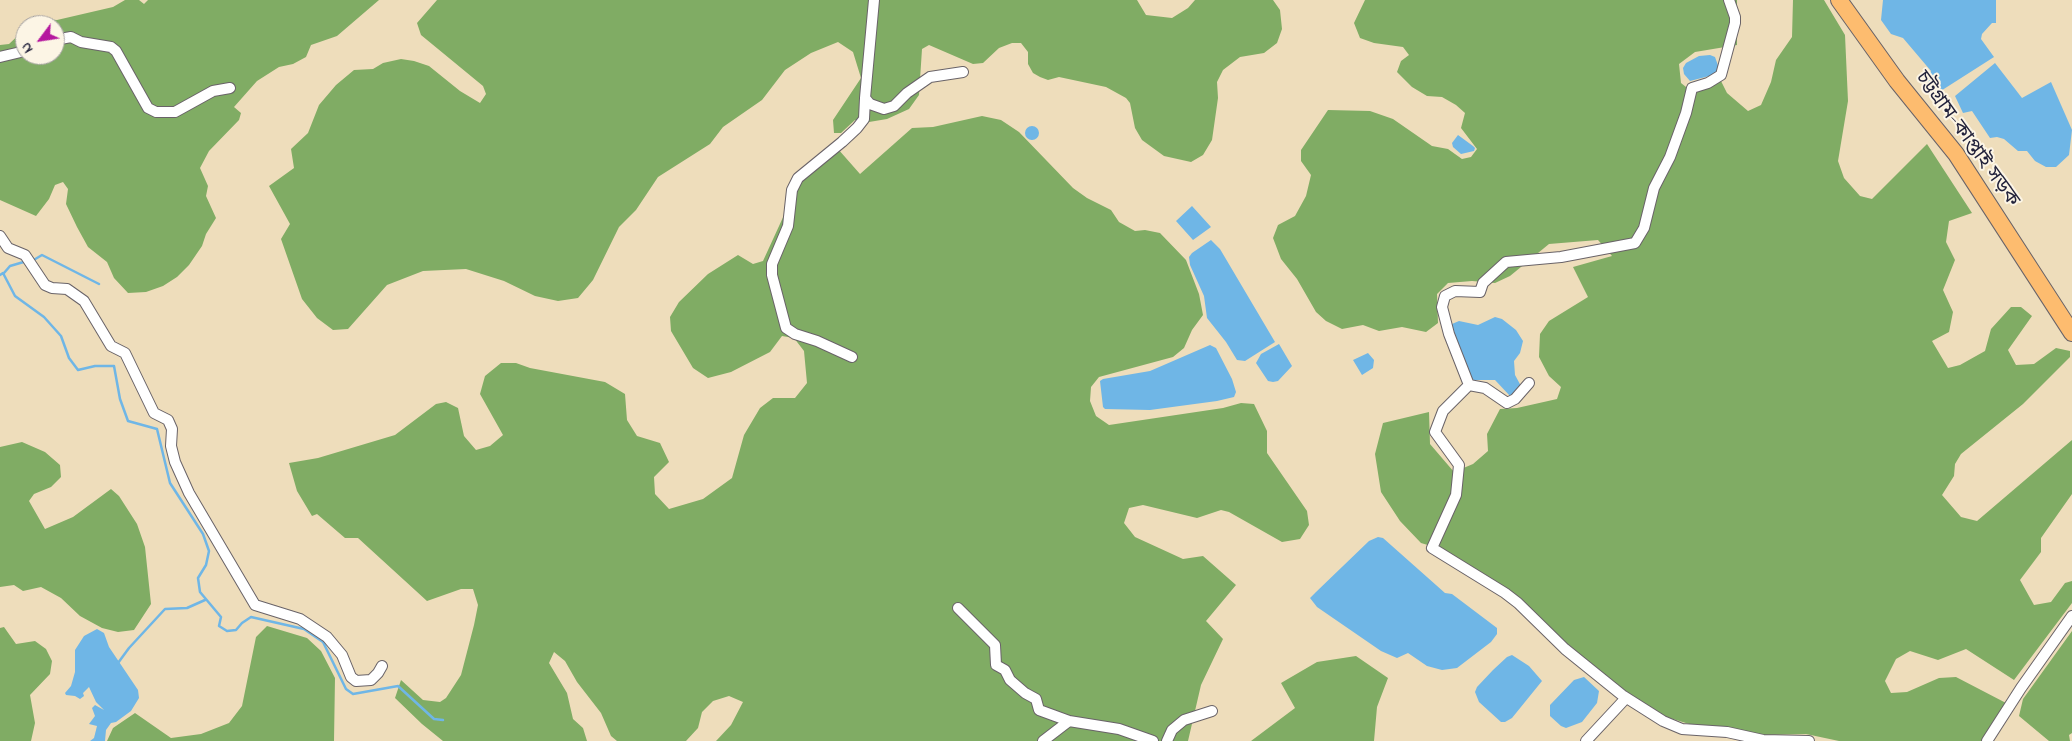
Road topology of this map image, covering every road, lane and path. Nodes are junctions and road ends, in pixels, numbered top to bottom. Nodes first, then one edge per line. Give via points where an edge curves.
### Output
1 (874, 0) edge
2 (1729, 0) edge
3 (1839, 0) edge
4 (65, 39) edge
5 (15, 53) edge
6 (0, 57) edge
7 (963, 72) dead end
8 (230, 88) dead end
9 (865, 98) junction
10 (0, 236) edge
11 (2072, 333) edge
12 (852, 357) dead end
13 (1529, 383) dead end
14 (1469, 385) junction
15 (958, 608) dead end
16 (2072, 616) edge
17 (382, 666) dead end
18 (1626, 698) junction
19 (1212, 711) dead end
20 (1069, 721) junction
21 (1702, 731) junction
22 (1043, 741) edge
23 (1154, 741) edge
24 (1167, 741) edge
25 (1586, 741) edge
26 (1695, 741) edge
27 (1809, 741) edge
28 (1987, 741) edge

1 - 9 street
2 - 14 street via 1735,23 1721,75 1692,88 1670,157 1654,188 1644,228 1635,243 1561,257 1506,262 1483,284 1480,292 1455,291 1445,296 1442,307 1449,334
3 - 11 main road, চট্টগ্রাম-কাপ্তাই সড়ক via 1897,81 1956,154
4 - 8 street via 111,47 116,51 148,108 156,112 175,112 213,91
5 - 6 street
7 - 9 street via 930,77 894,106 884,109 870,104
9 - 12 street via 864,118 856,128 798,178 792,190 788,226 772,264 786,328
10 - 17 street via 8,248 25,255 45,285 67,289 84,301 111,346 125,353 154,412 168,420 175,462 189,493 255,605 300,619 319,631 342,654 351,677 356,681 371,680
13 - 14 street via 1507,403 1485,388
14 - 18 street via 1443,411 1435,432 1458,465 1456,495 1432,548 1518,603 1565,649
15 - 20 street via 995,645 996,664 1005,670 1010,680 1036,699 1039,710
16 - 28 street
18 - 21 street via 1669,724
18 - 25 street
19 - 24 street via 1184,720 1172,730
20 - 22 street
20 - 23 street via 1146,736
21 - 26 street
21 - 27 street via 1727,732 1763,740

